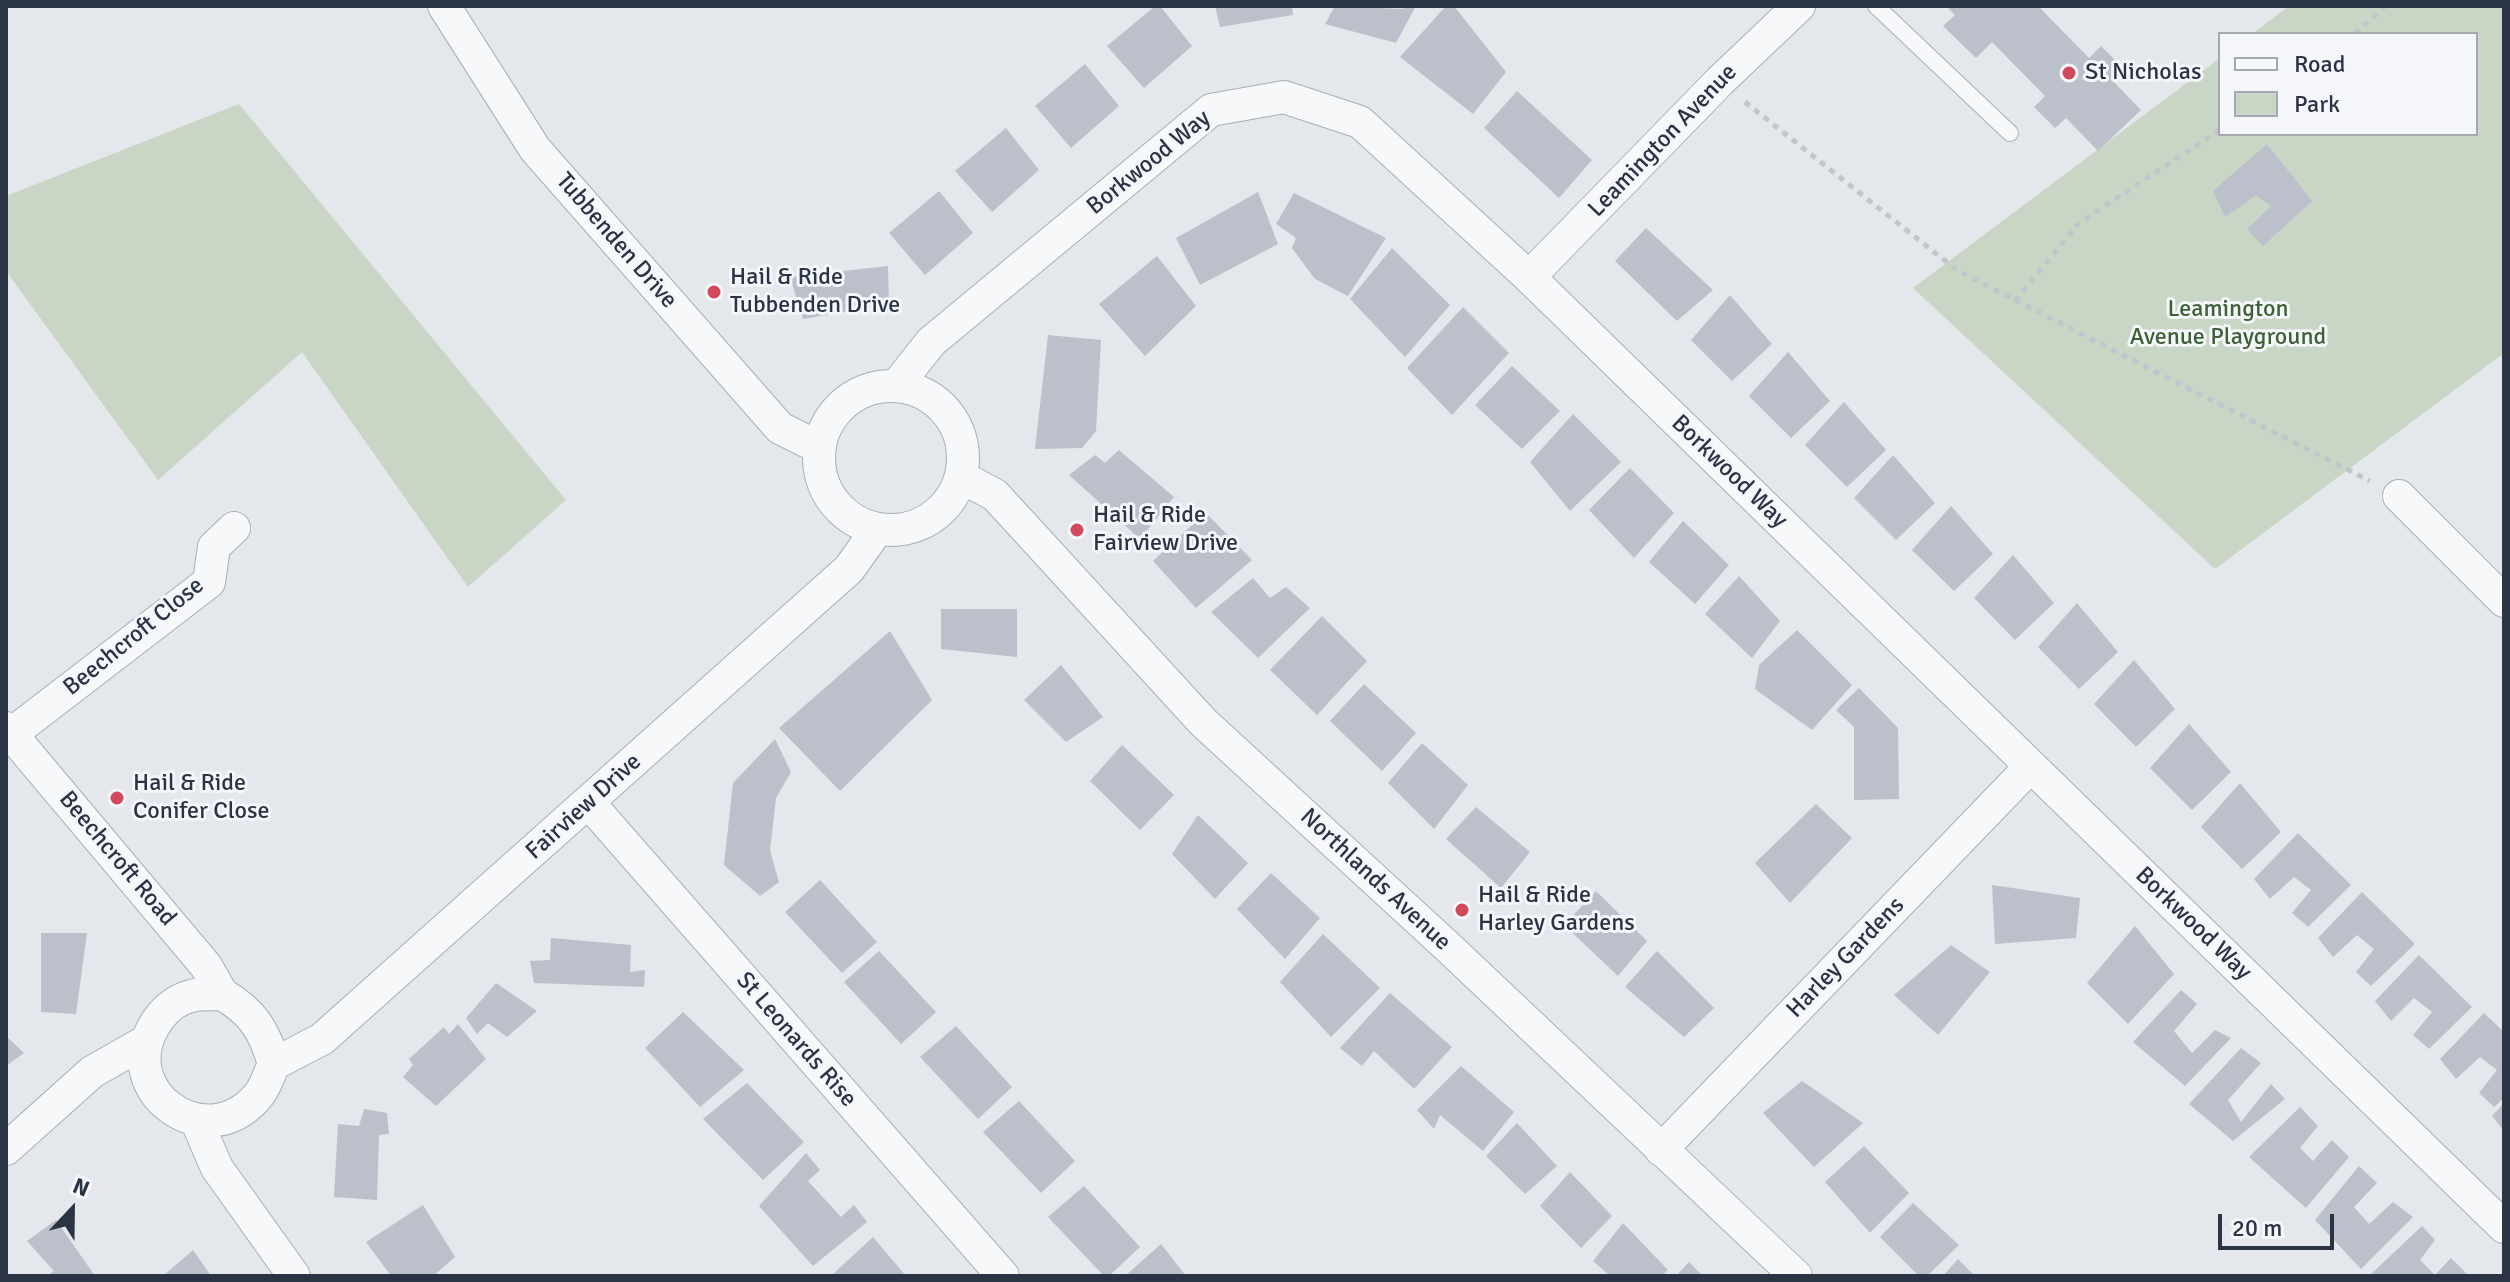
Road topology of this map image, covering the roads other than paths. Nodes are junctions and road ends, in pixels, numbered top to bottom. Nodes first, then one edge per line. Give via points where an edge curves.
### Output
1 (444, 6) edge
2 (1799, 6) edge
3 (1876, 6) edge
4 (2010, 133) dead end
5 (1529, 277) junction
6 (897, 385) junction
7 (818, 447) junction
8 (963, 478) junction
9 (2399, 496) road end
10 (234, 528) dead end
11 (877, 530) junction
12 (2504, 601) edge
13 (8, 733) edge
14 (2031, 766) junction
15 (589, 803) junction
16 (222, 994) junction
17 (143, 1043) junction
18 (274, 1064) junction
19 (197, 1122) junction
20 (6, 1149) edge
21 (1661, 1150) junction
22 (2504, 1227) edge
23 (294, 1276) edge
24 (1003, 1276) edge
25 (1796, 1276) edge

1 - 7 street, Tubbenden Drive via 535,149 780,428
2 - 5 street, Leamington Avenue
3 - 4 lane
5 - 6 street, Borkwood Way via 1360,122 1284,97 1225,107 1211,110 931,342
5 - 14 street, Borkwood Way
6 - 7 street via 865,390 843,403 827,423
6 - 8 street via 942,406 957,427
7 - 11 street via 822,482 834,504 853,521
8 - 11 street via 947,505 928,521 903,530
8 - 21 street, Northlands Avenue via 995,495 1203,722
9 - 12 street
10 - 13 street, Beechcroft Close via 214,547 209,582
11 - 15 street, Fairview Drive via 849,569
13 - 16 street, Beechcroft Road via 206,966
14 - 21 street, Harley Gardens
14 - 22 street, Borkwood Way
15 - 18 street, Fairview Drive via 322,1039
15 - 24 street, St Leonards Rise
16 - 17 street via 190,996 162,1011
16 - 18 street via 246,1008 265,1033
17 - 19 street via 146,1077 167,1106
17 - 20 street via 92,1072
18 - 19 street via 258,1096 231,1119
19 - 23 street via 217,1168
21 - 25 street, Northlands Avenue

